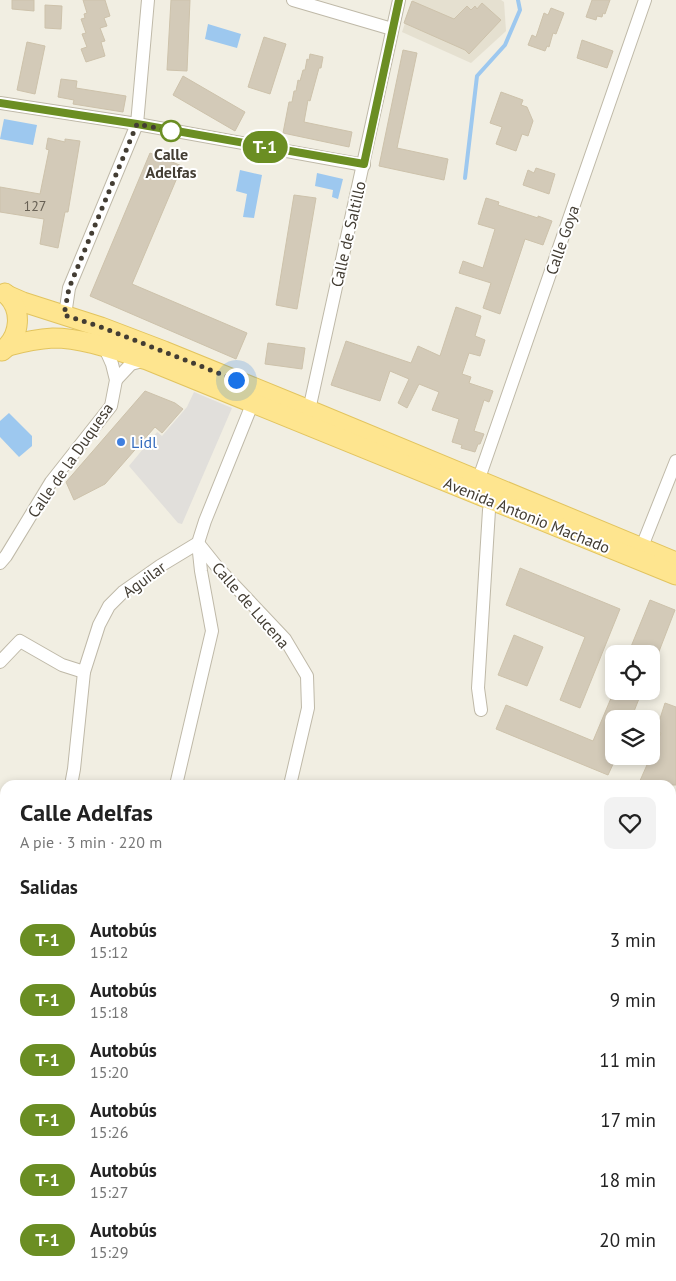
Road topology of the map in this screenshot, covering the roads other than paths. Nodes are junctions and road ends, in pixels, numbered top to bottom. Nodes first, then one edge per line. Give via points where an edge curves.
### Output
1 (148, 0) edge
2 (294, 0) edge
3 (399, 0) edge
4 (645, 0) edge
5 (392, 29) junction
6 (0, 103) edge
7 (137, 124) junction
8 (364, 164) junction
9 (4, 292) edge
10 (64, 315) junction
11 (104, 346) junction
12 (4, 350) edge
13 (147, 360) junction
14 (116, 380) junction
15 (253, 402) junction
16 (309, 410) junction
17 (380, 447) junction
18 (676, 461) edge
19 (478, 481) junction
20 (492, 501) junction
21 (198, 543) junction
22 (639, 553) junction
23 (676, 562) edge
24 (0, 563) edge
25 (676, 576) edge
26 (0, 662) edge
27 (84, 672) junction
28 (481, 710) dead end
29 (72, 780) edge
30 (177, 780) edge
31 (291, 780) edge

1 - 7 street
2 - 5 street
3 - 5 street, Calle de Saltillo
4 - 19 street, Calle Goya
5 - 8 street, Calle de Saltillo
6 - 7 street
7 - 8 street
7 - 10 street via 69,288
8 - 16 street, Calle de Saltillo
9 - 10 main road via 22,302
9 - 12 main road via 14,304 18,326
10 - 16 main road via 164,351
11 - 12 main road via 54,338 28,341
11 - 13 main road
11 - 14 street
13 - 14 street via 131,364
13 - 15 main road
14 - 24 street, Calle de la Duquesa via 111,406 51,482
15 - 17 main road
15 - 21 street
16 - 17 main road
17 - 19 main road, Avenida Antonio Machado
17 - 20 main road, Avenida Antonio Machado
18 - 22 street
19 - 22 main road, Avenida Antonio Machado
20 - 22 main road, Avenida Antonio Machado
20 - 28 street via 478,688
21 - 27 street, Aguilar via 145,576 109,606 99,625
21 - 30 street via 212,631
21 - 31 street, Calle de Lucena via 285,639 307,676 308,708
22 - 23 main road, Avenida Antonio Machado
22 - 25 main road, Avenida Antonio Machado
26 - 27 street via 20,641 62,665
27 - 29 street, Aguilar

